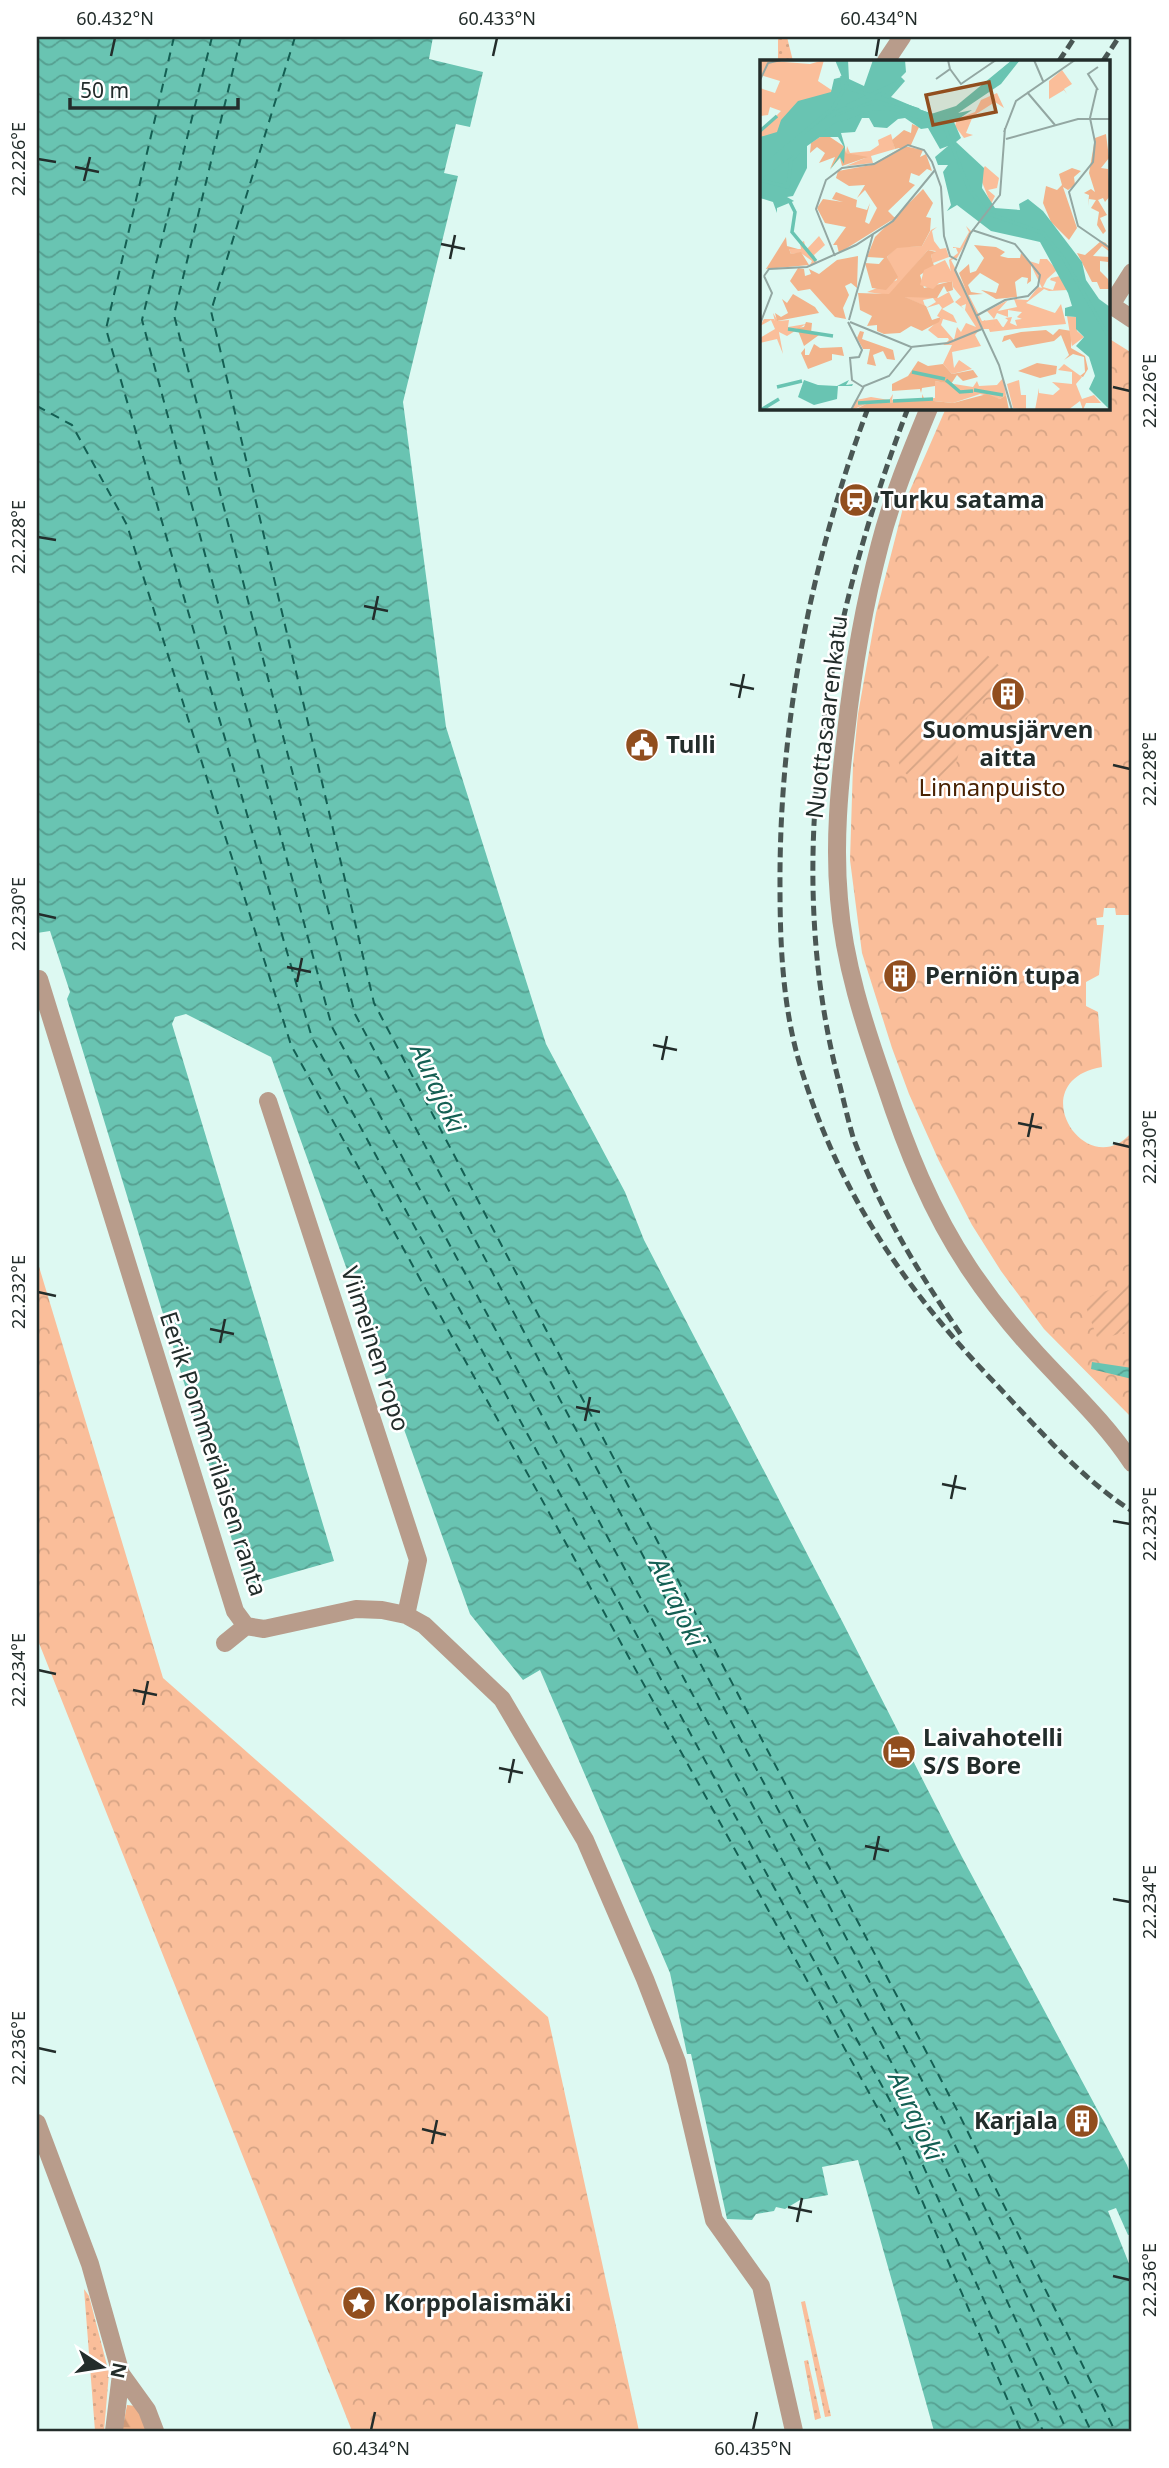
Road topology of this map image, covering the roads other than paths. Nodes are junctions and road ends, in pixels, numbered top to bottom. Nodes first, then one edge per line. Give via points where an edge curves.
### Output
1 (902, 37) edge
2 (887, 60) edge
3 (1132, 272) edge
4 (1110, 303) edge
5 (1110, 305) edge
6 (1132, 319) edge
7 (928, 410) edge
8 (39, 979) dead end
9 (268, 1101) dead end
10 (1130, 1454) edge
11 (406, 1615) junction
12 (246, 1626) junction
13 (225, 1643) dead end
14 (37, 2123) edge
15 (121, 2374) junction
16 (114, 2431) edge
17 (155, 2431) edge
18 (794, 2431) edge

1 - 2 street
3 - 4 street
5 - 6 street
7 - 10 street, Nuottasaarenkatu via 880,542 855,668 838,793 839,900 853,986 909,1155 936,1213 1004,1317
8 - 12 street, Eerik Pommerilaisen ranta via 235,1611
9 - 11 street, Viimeinen ropo via 418,1560
11 - 12 street, Eerik Pommerilaisen ranta via 356,1609 264,1629
11 - 18 street, Eerik Pommerilaisen ranta via 424,1625 502,1699 585,1840 677,2062 714,2220 761,2286
12 - 13 street
14 - 15 street via 90,2264
15 - 16 street
15 - 17 street via 147,2410

